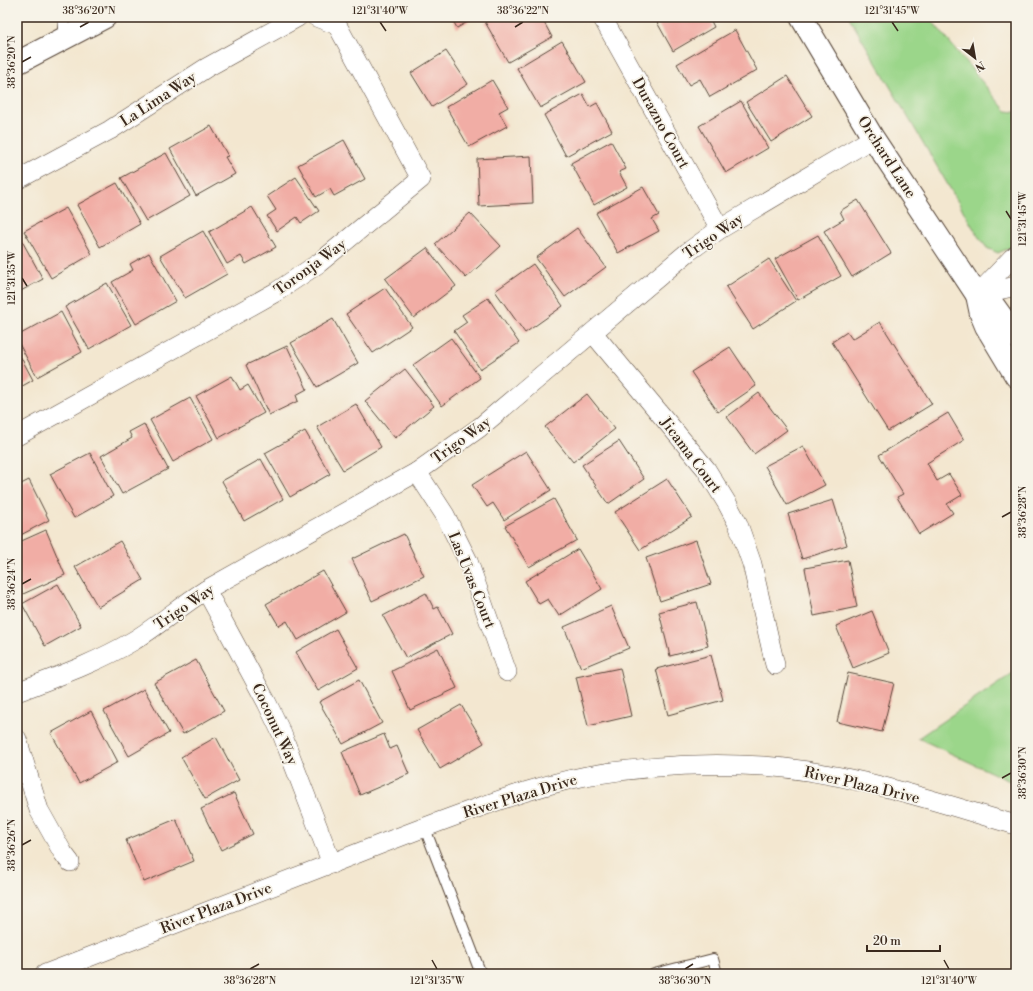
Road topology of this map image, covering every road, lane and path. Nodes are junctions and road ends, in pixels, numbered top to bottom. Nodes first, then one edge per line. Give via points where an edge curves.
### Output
1 (63, 17) edge
2 (105, 17) edge
3 (298, 17) edge
4 (316, 17) edge
5 (602, 17) edge
6 (801, 17) edge
7 (65, 39) junction
8 (17, 63) edge
9 (873, 138) junction
10 (17, 180) edge
11 (720, 229) junction
12 (1016, 255) edge
13 (1016, 286) edge
14 (977, 295) junction
15 (593, 332) junction
16 (1016, 338) edge
17 (1016, 376) edge
18 (17, 436) edge
19 (417, 472) junction
20 (206, 590) junction
21 (775, 665) dead end
22 (507, 672) dead end
23 (17, 692) edge
24 (17, 739) edge
25 (1016, 825) edge
26 (424, 826) junction
27 (70, 862) dead end
28 (332, 864) junction
29 (45, 974) edge
30 (481, 974) edge
31 (654, 974) edge
32 (717, 974) edge

1 - 7 lane
2 - 7 street
3 - 10 street, La Lima Way via 206,68 110,130
4 - 18 street, Toronja Way via 337,25 421,179 319,263 276,292
5 - 11 street, Durazno Court
6 - 9 street, Orchard Lane
7 - 8 street
9 - 11 street, Trigo Way
9 - 14 street, Orchard Lane
11 - 15 street, Trigo Way via 688,252
12 - 14 street
13 - 14 street
14 - 16 street, Orchard Lane via 994,306
14 - 17 street, Orchard Lane via 986,326
15 - 19 street, Trigo Way via 479,428
15 - 21 street, Jicama Court via 706,469 728,505 738,524 752,564
19 - 20 street, Trigo Way
19 - 22 street, Las Uvas Court via 446,516 468,561
20 - 23 street, Trigo Way via 134,641 104,657
20 - 28 street, Coconut Way via 282,734
24 - 27 street via 39,810
25 - 26 street, River Plaza Drive via 876,785 831,775 764,766 696,764 651,767 584,777 518,794
26 - 28 street, River Plaza Drive
26 - 30 lane
28 - 29 street, River Plaza Drive
31 - 32 lane via 713,959

